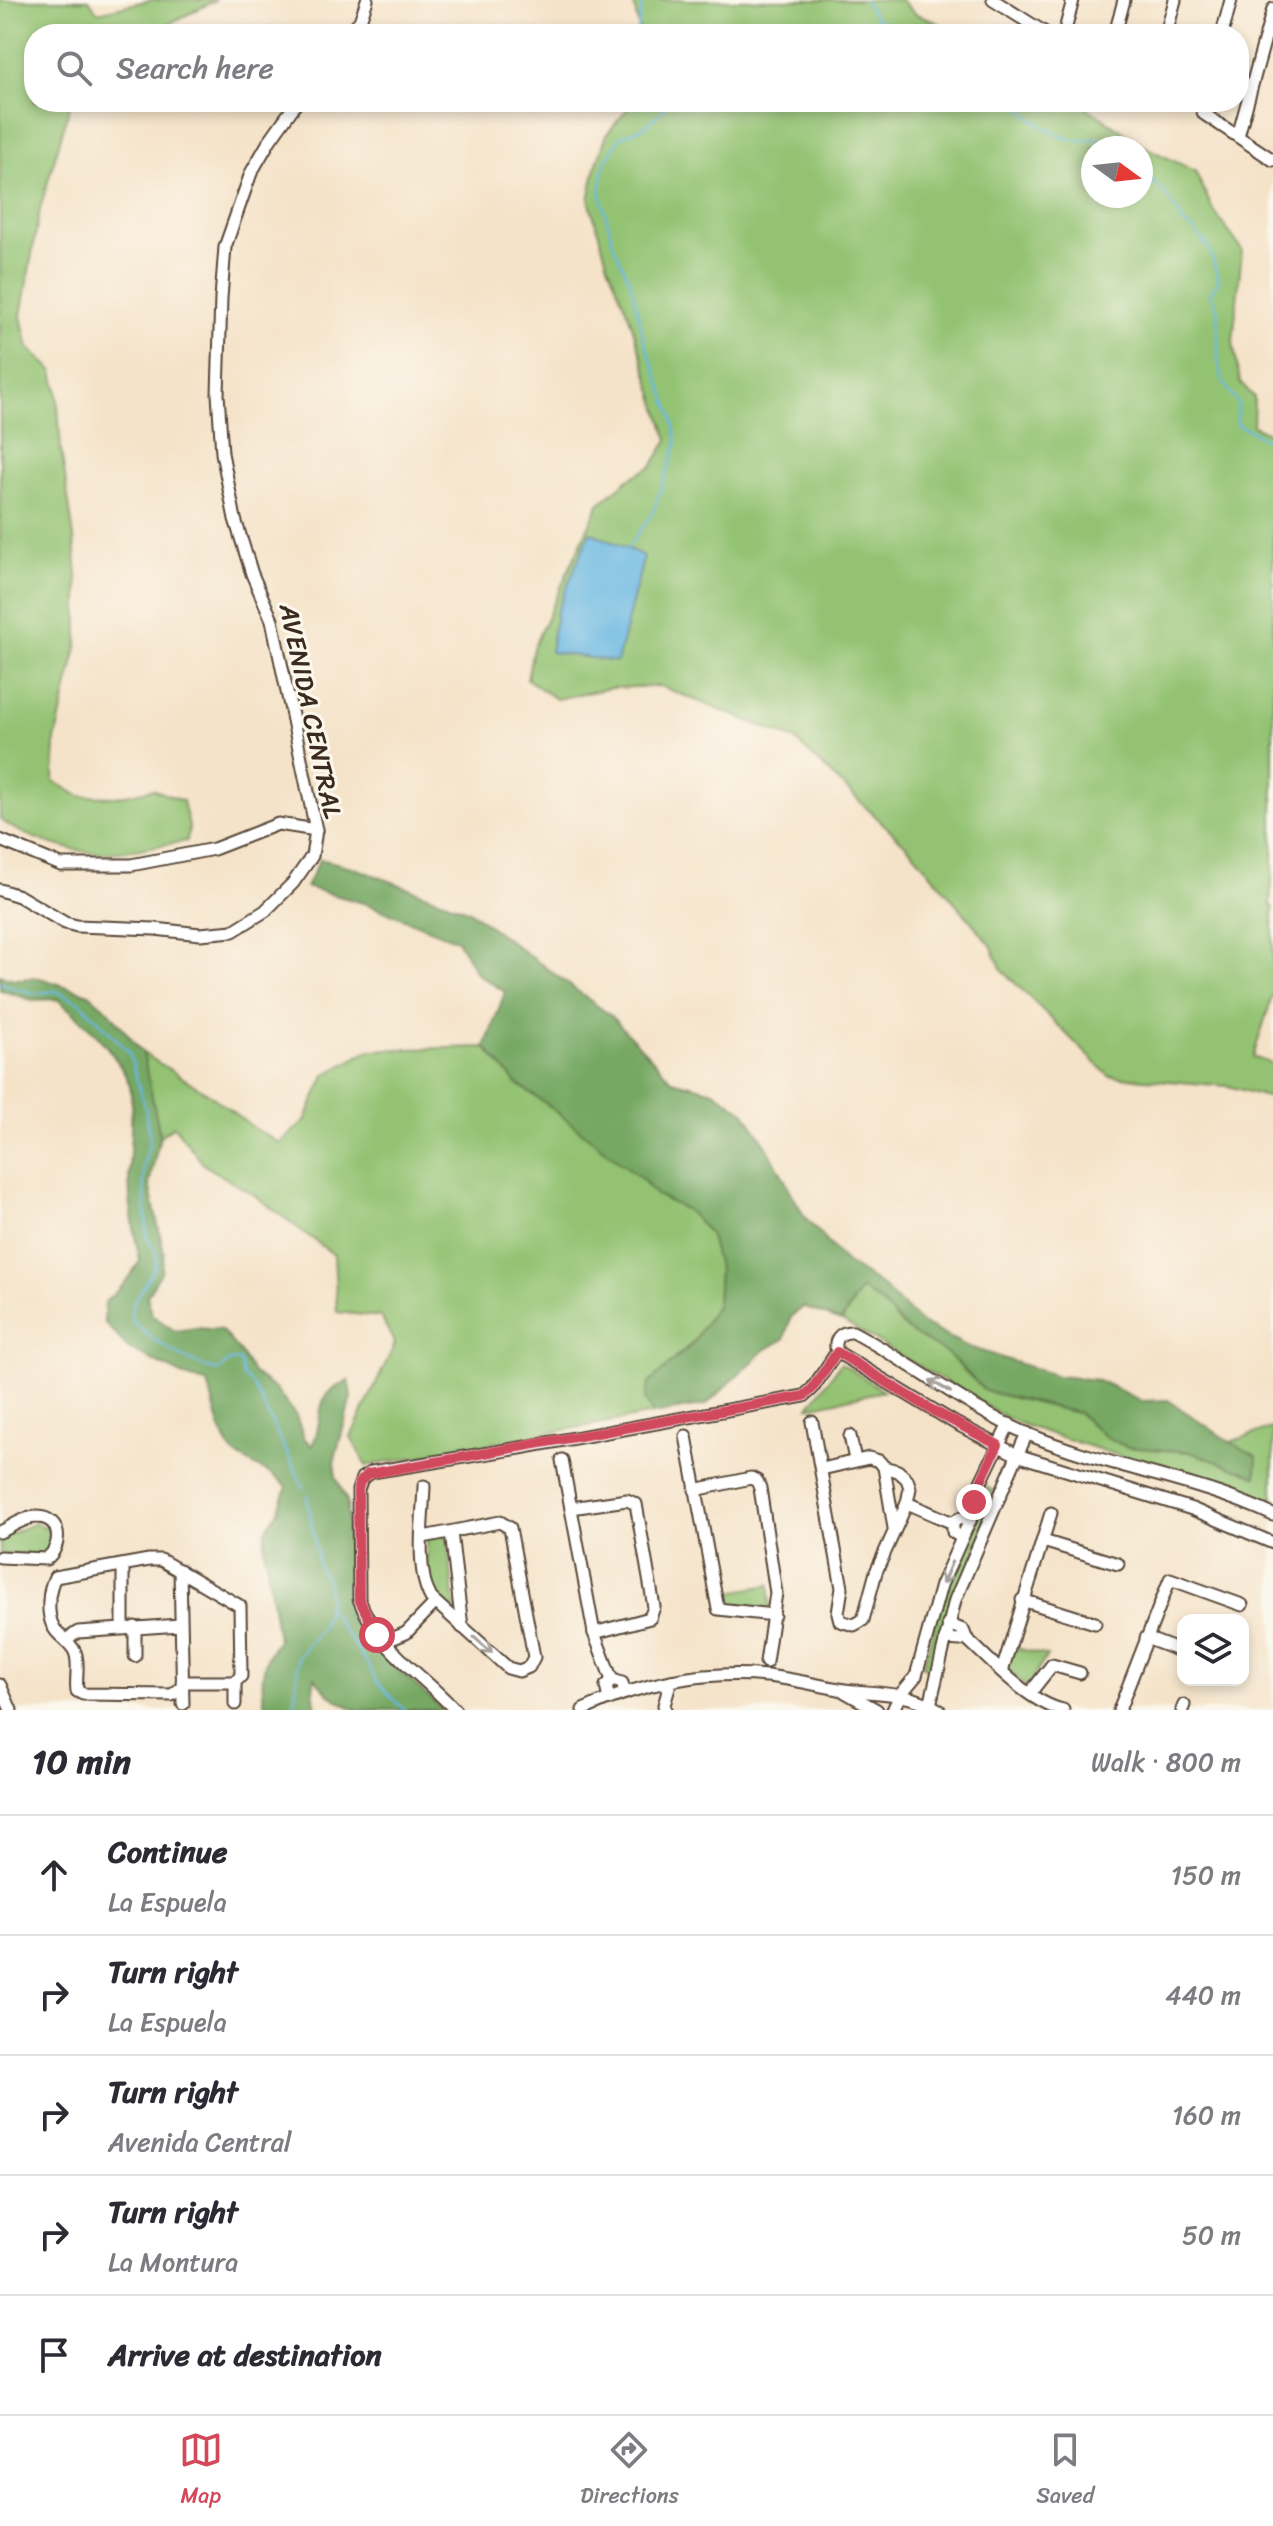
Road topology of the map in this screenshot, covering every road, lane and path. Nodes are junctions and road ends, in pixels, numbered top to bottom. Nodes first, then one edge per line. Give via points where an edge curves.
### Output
1 (367, 0) edge
2 (993, 0) edge
3 (1021, 0) edge
4 (1073, 0) edge
5 (1124, 0) edge
6 (1175, 0) edge
7 (1231, 0) edge
8 (1273, 9) edge
9 (1017, 15) junction
10 (357, 24) edge
11 (1031, 24) edge
12 (1067, 24) edge
13 (1118, 24) edge
14 (1169, 24) edge
15 (1225, 24) edge
16 (1249, 96) edge
17 (290, 112) edge
18 (1203, 112) edge
19 (1245, 112) edge
20 (1238, 136) junction
21 (1273, 160) edge
22 (316, 830) junction
23 (0, 840) edge
24 (0, 890) edge
25 (837, 1352) junction
26 (812, 1422) dead end
27 (1009, 1424) junction
28 (1027, 1433) junction
29 (686, 1436) dead end
30 (850, 1436) dead end
31 (998, 1445) junction
32 (1017, 1455) junction
33 (562, 1460) dead end
34 (855, 1460) junction
35 (884, 1467) junction
36 (822, 1469) junction
37 (980, 1484) junction
38 (424, 1486) dead end
39 (695, 1490) junction
40 (1000, 1492) junction
41 (907, 1503) junction
42 (571, 1508) junction
43 (1051, 1513) dead end
44 (1273, 1515) edge
45 (970, 1521) junction
46 (953, 1523) junction
47 (894, 1528) junction
48 (0, 1532) edge
49 (451, 1532) junction
50 (423, 1537) junction
51 (962, 1538) junction
52 (1043, 1541) junction
53 (1273, 1543) edge
54 (0, 1557) edge
55 (46, 1559) junction
56 (1118, 1564) dead end
57 (123, 1565) junction
58 (180, 1570) junction
59 (55, 1577) junction
60 (1022, 1600) junction
61 (435, 1603) junction
62 (1242, 1605) dead end
63 (774, 1615) junction
64 (1095, 1623) dead end
65 (948, 1624) junction
66 (180, 1625) junction
67 (462, 1627) junction
68 (129, 1628) junction
69 (406, 1633) junction
70 (594, 1633) junction
71 (965, 1637) junction
72 (1146, 1638) junction
73 (945, 1639) junction
74 (66, 1640) junction
75 (384, 1642) junction
76 (1177, 1650) edge
77 (135, 1656) dead end
78 (402, 1659) junction
79 (766, 1662) junction
80 (918, 1669) junction
81 (1002, 1671) junction
82 (1080, 1673) dead end
83 (936, 1674) junction
84 (756, 1675) junction
85 (774, 1677) junction
86 (612, 1680) junction
87 (671, 1681) junction
88 (235, 1682) junction
89 (0, 1685) edge
90 (182, 1685) junction
91 (646, 1687) junction
92 (837, 1689) junction
93 (625, 1693) junction
94 (1030, 1693) junction
95 (900, 1695) junction
96 (609, 1699) junction
97 (183, 1704) dead end
98 (235, 1704) dead end
99 (665, 1708) edge
100 (933, 1708) edge
101 (11, 1710) edge
102 (455, 1710) edge
103 (583, 1710) edge
104 (877, 1710) edge
105 (893, 1710) edge
106 (1063, 1710) edge
107 (1119, 1710) edge

1 - 10 street
2 - 9 street
3 - 9 street
4 - 12 street
5 - 13 street
6 - 14 street
7 - 15 street
8 - 16 street
9 - 11 street
17 - 22 street, AVENIDA CENTRAL via 251,173 225,247 218,394 235,519 272,620
18 - 20 street
19 - 20 street
20 - 21 street
22 - 23 street via 278,824 214,849 131,865 61,865
22 - 24 street, AVENIDA CENTRAL via 312,856 293,883 265,911 233,931 200,934 77,926
27 -> 25 street via 853,1332 838,1337
25 - 31 street
25 - 75 street via 804,1396 368,1474 358,1490 359,1599
26 - 36 street
27 - 28 street
27 - 31 street
28 - 32 street
28 - 44 street via 1215,1491
29 - 39 street
30 - 34 street
31 - 32 street
31 - 37 street
32 - 40 street
32 - 53 street via 1192,1509
33 - 42 street
34 - 35 street via 876,1459
34 - 36 street
35 - 41 street via 907,1479
35 - 47 street
36 - 47 street via 842,1588 840,1621 854,1625 863,1620
37 - 40 street via 991,1482
37 - 45 street
38 - 50 street
39 - 63 street via 718,1609
39 - 63 street via 757,1481 774,1576
40 - 65 street
41 - 46 street
41 - 47 street
42 - 70 street
42 - 70 street via 627,1500 636,1504 652,1614
43 - 52 street
45 - 46 street via 957,1518
45 - 51 street
46 - 51 street via 953,1532
48 - 55 street via 30,1518 49,1521 59,1542
49 - 50 street
49 - 67 street
67 -> 49 street via 512,1670 531,1665 534,1657 510,1528 500,1522
50 - 61 street via 423,1584
51 -> 80 street via 937,1597
52 - 56 street
52 - 60 street
54 - 55 street
55 - 59 street
57 - 58 street via 155,1560
57 - 59 street
57 - 68 street
58 - 66 street
58 - 88 street via 240,1606 241,1676
59 - 74 street via 49,1593 51,1620
60 - 64 street
60 - 81 street
61 - 67 street
61 - 69 street
62 - 72 street via 1170,1579
63 - 79 street
65 - 71 street via 963,1630
65 - 73 street
66 - 68 street
66 - 90 street
68 - 74 street via 78,1632
68 - 77 street
69 - 75 street
69 - 78 street
70 - 86 street
71 - 73 street
71 - 81 street
72 - 76 street
72 - 107 street
73 - 83 street
74 - 90 street via 76,1657 77,1691 83,1694 172,1695
75 - 78 street
78 - 102 street
79 - 84 street
79 - 85 street via 773,1666
80 - 83 street
80 - 95 street
81 - 94 street
82 - 94 street via 1052,1665
83 - 100 street
84 - 85 street
84 - 87 street
85 - 92 street
86 - 93 street via 622,1683
86 - 96 street via 606,1688
87 - 91 street
87 - 99 street
88 - 90 street
88 - 98 street
89 - 101 street
90 - 97 street
91 - 93 street
91 - 99 street
92 - 95 street
92 - 104 street
93 - 96 street
94 - 106 street
95 - 100 street
95 - 105 street
96 - 103 street

